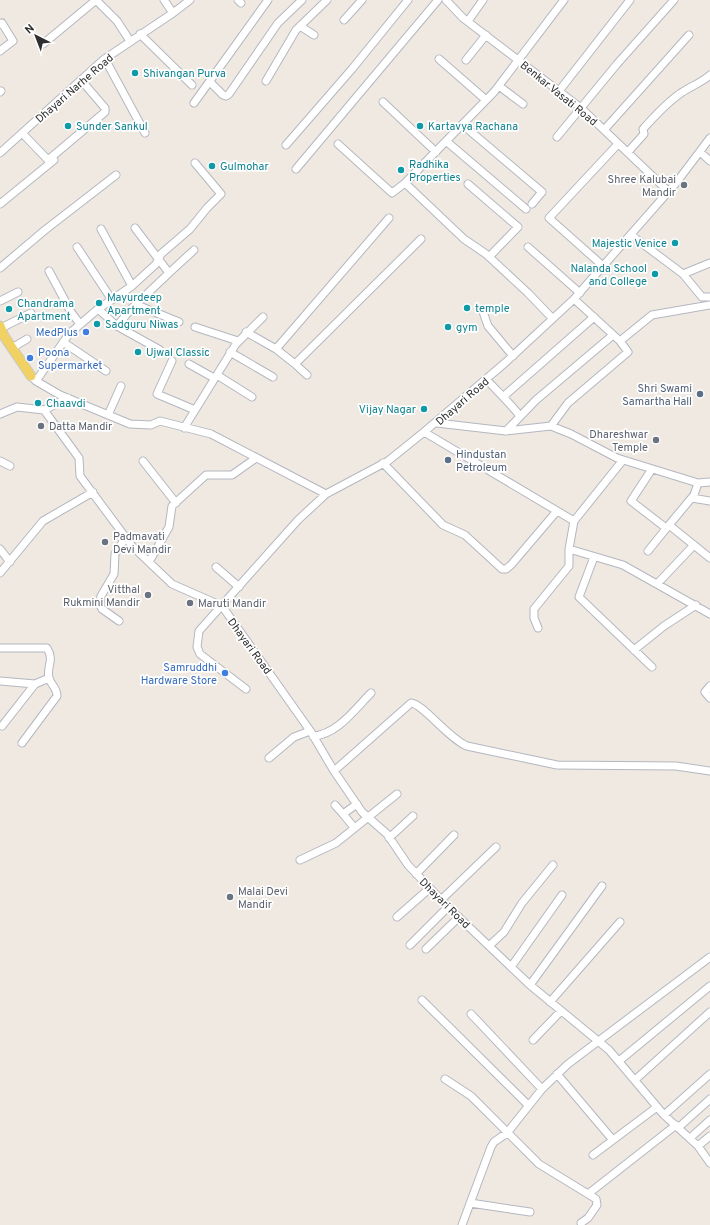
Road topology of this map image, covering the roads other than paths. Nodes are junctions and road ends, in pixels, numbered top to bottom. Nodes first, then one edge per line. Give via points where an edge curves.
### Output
1 (96, 0) edge
2 (164, 0) edge
3 (190, 0) edge
4 (268, 0) edge
5 (302, 0) edge
6 (327, 0) edge
7 (362, 0) edge
8 (408, 0) edge
9 (438, 0) edge
10 (446, 0) edge
11 (483, 0) edge
12 (564, 0) edge
13 (630, 0) edge
14 (674, 0) edge
15 (173, 13) junction
16 (344, 20) dead end
17 (468, 21) junction
18 (0, 24) edge
19 (300, 26) junction
20 (140, 34) junction
21 (314, 35) dead end
22 (486, 35) junction
23 (689, 35) dead end
24 (130, 41) junction
25 (44, 44) dead end
26 (0, 51) edge
27 (105, 59) junction
28 (439, 59) dead end
29 (466, 60) dead end
30 (519, 60) junction
31 (710, 75) edge
32 (81, 80) junction
33 (266, 81) dead end
34 (210, 82) junction
35 (192, 85) dead end
36 (499, 86) junction
37 (559, 92) junction
38 (486, 100) junction
39 (383, 102) dead end
40 (194, 103) dead end
41 (523, 104) dead end
42 (580, 108) junction
43 (97, 124) dead end
44 (463, 124) junction
45 (604, 130) junction
46 (22, 133) junction
47 (145, 133) dead end
48 (557, 137) dead end
49 (710, 138) edge
50 (446, 142) junction
51 (338, 144) dead end
52 (618, 144) junction
53 (286, 145) dead end
54 (436, 152) junction
55 (628, 152) junction
56 (700, 152) junction
57 (0, 153) edge
58 (710, 162) edge
59 (195, 163) dead end
60 (296, 169) dead end
61 (116, 175) dead end
62 (405, 183) junction
63 (468, 184) dead end
64 (668, 191) junction
65 (0, 204) edge
66 (532, 204) dead end
67 (526, 209) dead end
68 (389, 218) dead end
69 (135, 228) dead end
70 (101, 229) dead end
71 (631, 234) junction
72 (421, 239) dead end
73 (77, 247) dead end
74 (528, 247) dead end
75 (194, 250) dead end
76 (158, 257) junction
77 (489, 257) junction
78 (710, 264) edge
79 (603, 266) junction
80 (0, 268) edge
81 (49, 272) dead end
82 (169, 273) junction
83 (683, 274) junction
84 (132, 286) junction
85 (18, 292) dead end
86 (577, 296) junction
87 (710, 297) edge
88 (112, 300) junction
89 (0, 301) edge
90 (710, 304) edge
91 (136, 305) junction
92 (98, 309) junction
93 (482, 309) dead end
94 (31, 313) dead end
95 (262, 317) dead end
96 (552, 318) junction
97 (594, 318) junction
98 (179, 322) dead end
99 (80, 324) junction
100 (116, 326) junction
101 (195, 327) dead end
102 (1, 332) edge
103 (246, 332) junction
104 (613, 335) junction
105 (27, 339) dead end
106 (238, 341) junction
107 (620, 341) junction
108 (64, 342) junction
109 (12, 348) junction
110 (276, 349) junction
111 (160, 350) dead end
112 (230, 352) junction
113 (513, 356) junction
114 (172, 361) dead end
115 (189, 364) dead end
116 (294, 364) junction
117 (106, 371) dead end
118 (307, 375) dead end
119 (216, 377) junction
120 (273, 377) dead end
121 (34, 378) junction
122 (487, 380) junction
123 (121, 386) dead end
124 (504, 396) junction
125 (252, 397) dead end
126 (68, 398) junction
127 (44, 410) junction
128 (195, 410) junction
129 (0, 414) edge
130 (108, 415) junction
131 (520, 416) junction
132 (436, 423) junction
133 (551, 426) junction
134 (184, 428) junction
135 (506, 430) junction
136 (424, 432) junction
137 (256, 458) junction
138 (623, 460) junction
139 (0, 461) edge
140 (144, 461) dead end
141 (384, 464) junction
142 (10, 466) dead end
143 (652, 469) junction
144 (710, 482) edge
145 (698, 483) junction
146 (93, 492) junction
147 (326, 494) junction
148 (692, 498) junction
149 (710, 501) edge
150 (176, 503) junction
151 (557, 511) junction
152 (574, 521) junction
153 (668, 526) junction
154 (126, 537) junction
155 (694, 544) junction
156 (0, 549) edge
157 (569, 549) junction
158 (648, 551) dead end
159 (594, 557) junction
160 (710, 558) edge
161 (10, 562) junction
162 (149, 562) junction
163 (216, 567) dead end
164 (0, 573) edge
165 (658, 584) junction
166 (239, 587) junction
167 (696, 605) junction
168 (222, 606) junction
169 (710, 614) edge
170 (119, 620) dead end
171 (538, 628) dead end
172 (0, 648) edge
173 (634, 650) junction
174 (652, 666) dead end
175 (49, 678) junction
176 (0, 681) edge
177 (35, 684) junction
178 (710, 686) edge
179 (246, 689) dead end
180 (372, 693) dead end
181 (710, 698) edge
182 (2, 726) dead end
183 (312, 733) junction
184 (22, 743) dead end
185 (269, 758) dead end
186 (334, 771) junction
187 (710, 771) edge
188 (397, 794) dead end
189 (357, 804) junction
190 (335, 805) dead end
191 (343, 814) junction
192 (413, 816) dead end
193 (368, 817) junction
194 (352, 825) dead end
195 (454, 835) dead end
196 (389, 838) junction
197 (496, 847) dead end
198 (300, 860) dead end
199 (552, 865) dead end
200 (416, 874) junction
201 (602, 886) dead end
202 (430, 888) junction
203 (562, 895) dead end
204 (441, 900) junction
205 (448, 907) junction
206 (397, 917) dead end
207 (459, 917) junction
208 (620, 922) dead end
209 (410, 945) dead end
210 (489, 946) junction
211 (426, 949) dead end
212 (710, 957) edge
213 (511, 967) junction
214 (530, 985) junction
215 (710, 986) edge
216 (422, 1000) dead end
217 (550, 1002) junction
218 (561, 1011) junction
219 (710, 1012) edge
220 (471, 1014) dead end
221 (533, 1040) dead end
222 (598, 1041) junction
223 (619, 1061) junction
224 (558, 1074) junction
225 (710, 1074) edge
226 (445, 1079) dead end
227 (635, 1080) junction
228 (542, 1089) junction
229 (710, 1099) edge
230 (528, 1105) junction
231 (657, 1107) junction
232 (664, 1114) junction
233 (710, 1120) edge
234 (677, 1127) junction
235 (507, 1133) junction
236 (710, 1136) edge
237 (690, 1138) junction
238 (612, 1140) junction
239 (698, 1146) junction
240 (593, 1155) dead end
241 (710, 1164) edge
242 (588, 1194) junction
243 (470, 1204) junction
244 (530, 1212) dead end
245 (581, 1223) dead end
246 (462, 1225) edge

1 - 24 street
1 - 25 street
2 - 15 street
3 - 15 street, Dhayari Narhe Road
4 - 34 street
5 - 34 street via 278,23 229,94 223,95
6 - 19 street
7 - 16 street
8 - 53 street
9 - 60 street
10 - 17 street, Benkar Vasati Road
11 - 17 street
12 - 30 street
13 - 37 street
14 - 42 street
15 - 20 street, Dhayari Narhe Road
17 - 22 street, Benkar Vasati Road
18 - 26 street via 2,23 13,41
19 - 21 street
19 - 33 street
20 - 24 street, Dhayari Narhe Road
20 - 35 street
22 - 29 street
22 - 30 street, Benkar Vasati Road
23 - 45 street
24 - 27 street, Dhayari Narhe Road
27 - 32 street, Dhayari Narhe Road
27 - 47 street
28 - 38 street
30 - 36 street
30 - 37 street, Benkar Vasati Road
31 - 55 street via 702,83 683,91 667,103 643,129 644,134
32 - 46 street, Dhayari Narhe Road
32 - 46 street via 105,108 105,112 48,160
34 - 40 street
36 - 38 street
36 - 41 street
37 - 42 street, Benkar Vasati Road
38 - 44 street
39 - 54 street
42 - 45 street, Benkar Vasati Road
42 - 48 street
43 - 65 street
44 - 50 street
44 - 66 street via 542,192
45 - 52 street, Benkar Vasati Road
46 - 57 street, Dhayari Narhe Road
49 - 56 street, Dhayari Road
50 - 54 street
50 - 67 street
51 - 62 street via 387,191 392,193
52 - 55 street, Benkar Vasati Road
52 - 79 street via 549,218
54 - 62 street
55 - 64 street, Benkar Vasati Road
56 - 58 street
56 - 64 street, Dhayari Road
59 - 76 street via 221,194 190,229
61 - 80 street
62 - 77 street via 464,239
63 - 77 street via 518,227
64 - 71 street, Dhayari Road
68 - 110 street
69 - 76 street
70 - 84 street
71 - 79 street, Dhayari Road
71 - 83 street
72 - 116 street
73 - 88 street
74 - 86 street
75 - 82 street
76 - 82 street
76 - 84 street via 156,264
77 - 96 street
78 - 83 street
79 - 86 street, Dhayari Road
81 - 99 street
82 - 91 street
83 - 87 street via 702,297
84 - 88 street
85 - 89 street
86 - 96 street, Dhayari Road
86 - 97 street
88 - 92 street
90 - 107 street via 652,315
91 - 98 street
91 - 100 street
92 - 99 street
92 - 100 street
93 - 113 street via 488,326
94 - 102 street
95 - 103 street
96 - 113 street, Dhayari Road
97 - 104 street
97 - 124 street
99 - 108 street
100 - 111 street
101 - 106 street
102 - 109 main road
103 - 106 street
103 - 110 street
104 - 107 street
104 - 131 street
105 - 109 street
106 - 112 street
107 - 133 street via 628,352 568,403
108 - 117 street
108 - 121 street
109 - 121 main road
110 - 116 street
112 - 119 street
112 - 120 street
113 - 122 street, Dhayari Road
114 - 128 street via 157,394
115 - 119 street
116 - 118 street
119 - 125 street
119 - 128 street
121 - 126 street
122 - 124 street
122 - 132 street, Dhayari Road
123 - 130 street
124 - 131 street
126 - 127 street
126 - 130 street
127 - 129 street via 17,407
127 - 146 street, Dhayari Road via 79,458 80,476
128 - 134 street
130 - 134 street via 130,424 151,425 160,421
131 - 135 street
132 - 135 street
132 - 136 street, Dhayari Road
133 - 135 street
133 - 138 street
134 - 137 street via 211,434
136 - 141 street, Dhayari Road
136 - 151 street
137 - 147 street
137 - 150 street via 232,475 206,475
138 - 143 street
138 - 152 street
139 - 142 street
140 - 150 street
141 - 147 street, Dhayari Road
141 - 151 street via 443,525 466,535 502,568 506,569 511,565
143 - 145 street
143 - 153 street via 631,501
144 - 145 street
145 - 148 street
146 - 154 street, Dhayari Road
146 - 161 street via 43,521
147 - 166 street, Dhayari Road via 298,520
148 - 149 street
148 - 153 street
150 - 162 street via 170,511 169,527
151 - 152 street
152 - 157 street
153 - 155 street
153 - 158 street
154 - 162 street, Dhayari Road
154 - 170 street via 115,554 114,574 100,600 102,609
155 - 160 street
155 - 165 street
156 - 161 street
157 - 159 street
157 - 171 street via 569,566 534,610
159 - 165 street via 623,566
159 - 173 street via 578,597
161 - 164 street
162 - 168 street, Dhayari Road via 172,584
163 - 166 street
165 - 167 street
166 - 168 street, Dhayari Road
167 - 169 street
167 - 173 street
168 - 179 street via 199,631 197,647 200,654
168 - 183 street, Dhayari Road
172 - 175 street via 47,648 51,658
173 - 174 street
175 - 177 street
175 - 184 street via 57,690 57,696
176 - 177 street
177 - 182 street via 33,690
178 - 181 street via 705,692
180 - 183 street via 335,728 320,736
183 - 185 street via 294,737
183 - 186 street, Dhayari Road
186 - 187 street via 411,703 418,704 437,724 467,746 557,765 676,766
186 - 189 street, Dhayari Road
188 - 193 street
189 - 191 street
189 - 193 street, Dhayari Road
190 - 191 street
191 - 194 street
192 - 196 street
193 - 196 street, Dhayari Road
193 - 198 street via 336,843
195 - 200 street
196 - 200 street, Dhayari Road
197 - 204 street
199 - 210 street via 522,903 504,932
200 - 202 street, Dhayari Road
201 - 214 street
202 - 204 street, Dhayari Road
202 - 206 street
203 - 213 street
204 - 205 street, Dhayari Road
205 - 207 street, Dhayari Road
205 - 209 street
207 - 210 street, Dhayari Road
207 - 211 street
208 - 217 street
210 - 213 street, Dhayari Road
212 - 222 street
213 - 214 street, Dhayari Road
214 - 217 street, Dhayari Road
215 - 223 street
216 - 230 street
217 - 218 street, Dhayari Road
218 - 221 street
218 - 222 street, Dhayari Road
219 - 227 street
220 - 228 street
222 - 223 street, Dhayari Road
222 - 224 street
223 - 227 street, Dhayari Road
224 - 228 street
224 - 238 street
225 - 232 street
226 - 235 street via 471,1096
227 - 231 street, Dhayari Road
228 - 230 street
229 - 234 street
230 - 235 street
231 - 232 street, Dhayari Road
231 - 238 street
232 - 234 street, Dhayari Road
233 - 237 street
234 - 237 street, Dhayari Road
234 - 242 street
235 - 242 street via 543,1168
235 - 243 street via 491,1147
236 - 239 street
237 - 239 street, Dhayari Road
238 - 240 street
239 - 241 street, Dhayari Road
242 - 245 street via 596,1199 597,1205
243 - 244 street
243 - 246 street

